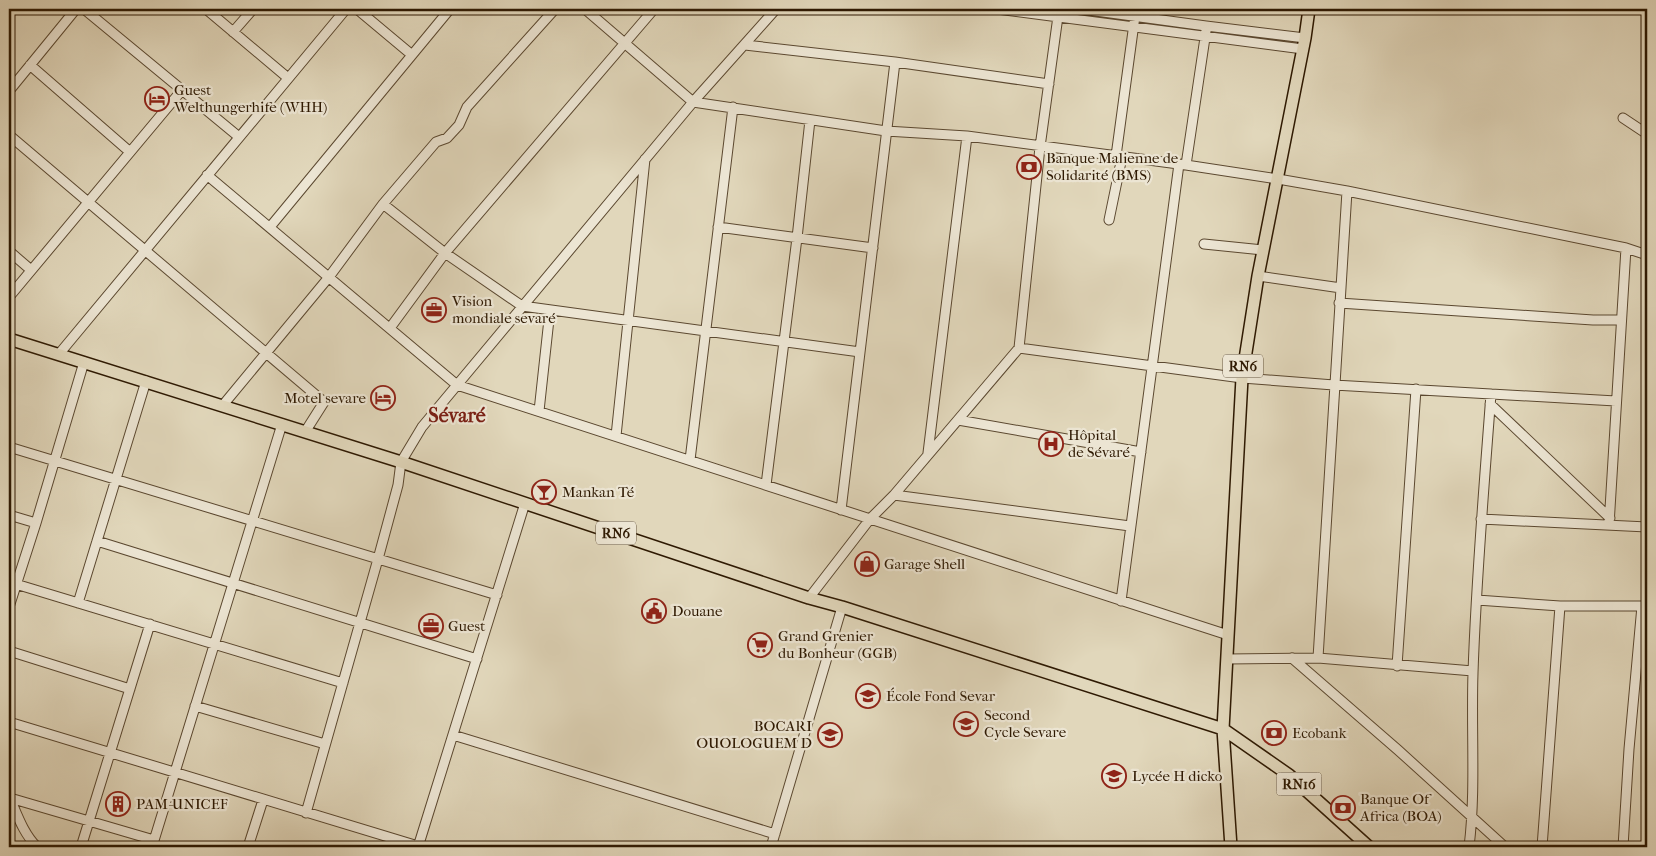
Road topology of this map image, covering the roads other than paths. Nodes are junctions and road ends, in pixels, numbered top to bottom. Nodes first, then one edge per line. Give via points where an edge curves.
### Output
1 (76, 9) edge
2 (84, 9) edge
3 (206, 9) edge
4 (253, 9) edge
5 (346, 9) edge
6 (357, 9) edge
7 (450, 9) edge
8 (556, 9) edge
9 (585, 9) edge
10 (654, 9) edge
11 (776, 9) edge
12 (997, 9) edge
13 (1081, 9) edge
14 (1309, 9) edge
15 (1058, 12) edge
16 (1135, 17) edge
17 (1206, 31) junction
18 (233, 32) junction
19 (624, 42) junction
20 (1304, 44) junction
21 (745, 45) junction
22 (412, 55) junction
23 (895, 62) junction
24 (30, 65) junction
25 (288, 78) junction
26 (1049, 84) junction
27 (9, 90) edge
28 (182, 90) junction
29 (693, 102) junction
30 (733, 107) junction
31 (1623, 118) dead end
32 (810, 120) junction
33 (886, 131) junction
34 (1647, 134) edge
35 (9, 135) edge
36 (967, 136) junction
37 (239, 137) junction
38 (1040, 147) junction
39 (130, 152) junction
40 (1119, 157) junction
41 (645, 158) junction
42 (1183, 164) junction
43 (207, 175) junction
44 (1278, 179) junction
45 (1347, 192) junction
46 (88, 202) junction
47 (383, 204) junction
48 (1109, 220) dead end
49 (270, 227) junction
50 (718, 227) junction
51 (797, 238) junction
52 (1204, 244) dead end
53 (873, 248) junction
54 (1626, 248) junction
55 (145, 250) junction
56 (1263, 250) junction
57 (9, 251) edge
58 (445, 253) junction
59 (1647, 255) edge
60 (31, 270) junction
61 (1258, 276) junction
62 (329, 277) junction
63 (1341, 288) junction
64 (9, 297) edge
65 (1339, 303) junction
66 (522, 306) junction
67 (550, 310) junction
68 (1621, 320) junction
69 (628, 321) junction
70 (390, 328) junction
71 (706, 331) junction
72 (9, 339) edge
73 (784, 342) junction
74 (1019, 348) junction
75 (860, 352) junction
76 (266, 353) junction
77 (59, 354) junction
78 (84, 362) junction
79 (1152, 366) junction
80 (1242, 378) junction
81 (146, 381) junction
82 (457, 384) junction
83 (1334, 385) junction
84 (1416, 388) junction
85 (1491, 399) junction
86 (1616, 401) junction
87 (223, 405) junction
88 (539, 411) junction
89 (958, 420) junction
90 (282, 424) junction
91 (306, 432) junction
92 (616, 436) junction
93 (9, 447) edge
94 (1141, 452) junction
95 (928, 453) junction
96 (690, 460) junction
97 (55, 461) junction
98 (401, 462) junction
99 (116, 480) junction
100 (766, 485) junction
101 (894, 495) junction
102 (525, 503) junction
103 (841, 510) junction
104 (9, 515) edge
105 (870, 519) junction
106 (1481, 519) junction
107 (253, 521) junction
108 (1609, 521) junction
109 (36, 523) junction
110 (1130, 526) junction
111 (1647, 527) edge
112 (97, 541) junction
113 (378, 559) junction
114 (234, 582) junction
115 (12, 583) edge
116 (496, 595) junction
117 (809, 598) junction
118 (1121, 600) junction
119 (1477, 600) junction
120 (78, 603) junction
121 (9, 606) edge
122 (1560, 606) junction
123 (1645, 606) edge
124 (842, 607) junction
125 (360, 622) junction
126 (150, 624) junction
127 (1228, 635) junction
128 (214, 644) junction
129 (9, 651) edge
130 (1292, 658) junction
131 (1318, 658) junction
132 (477, 659) junction
133 (1227, 659) junction
134 (1397, 666) junction
135 (1473, 671) junction
136 (343, 683) junction
137 (130, 688) junction
138 (195, 706) junction
139 (9, 722) edge
140 (1223, 729) junction
141 (453, 735) junction
142 (325, 744) junction
143 (110, 752) junction
144 (175, 772) junction
145 (9, 797) edge
146 (263, 800) junction
147 (306, 812) junction
148 (1472, 818) junction
149 (88, 821) junction
150 (775, 834) junction
151 (153, 844) edge
152 (38, 847) edge
153 (81, 847) edge
154 (248, 847) edge
155 (418, 847) edge
156 (771, 847) edge
157 (1231, 847) edge
158 (1369, 847) edge
159 (1469, 847) edge
160 (1505, 847) edge
161 (1542, 847) edge
162 (1624, 847) edge

1 - 24 street
2 - 28 street
3 - 18 street
4 - 18 street
5 - 25 street
6 - 22 street
7 - 22 street
8 - 47 street via 467,107 463,119 452,133 436,142
9 - 19 street
10 - 19 street
11 - 21 street
12 - 15 street
13 - 16 street
14 - 20 main road, RN6
15 - 16 street
15 - 26 street
16 - 17 street
16 - 40 street
17 - 20 street
17 - 42 street
18 - 25 street
19 - 29 street
19 - 58 street
20 - 44 main road, RN6
21 - 23 street
21 - 29 street
22 - 49 street
23 - 26 street
23 - 33 street
24 - 27 street
24 - 39 street
25 - 37 street
26 - 38 street
28 - 37 street
28 - 39 street
29 - 30 street
29 - 41 street
30 - 32 street
30 - 50 street
31 - 34 street
32 - 33 street
32 - 51 street
33 - 36 street
33 - 53 street
35 - 46 street
36 - 38 street
36 - 95 street
37 - 43 street
38 - 40 street
38 - 74 street
39 - 46 street
40 - 42 street
40 - 48 street
41 - 66 street
41 - 69 street
42 - 44 street
42 - 79 street
43 - 49 street
43 - 55 street
44 - 45 street
44 - 56 main road, RN6
45 - 54 street
45 - 63 street
46 - 55 street
46 - 60 street
47 - 58 street
47 - 62 street
49 - 62 street
50 - 51 street
50 - 71 street
51 - 53 street
51 - 73 street
52 - 56 street
53 - 75 street
54 - 59 street
54 - 68 street
55 - 76 street
55 - 77 street
56 - 61 main road, RN6
57 - 60 street
58 - 66 street
58 - 70 street
60 - 64 street
61 - 63 street
61 - 80 main road, RN6
62 - 70 street
62 - 76 street
63 - 65 street
65 - 68 street
65 - 83 street
66 - 67 street
66 - 82 street
67 - 69 street
67 - 88 street
68 - 86 street
69 - 71 street
69 - 92 street
70 - 82 street
71 - 73 street
71 - 96 street
72 - 77 main road, RN6
73 - 75 street
73 - 100 street
74 - 79 street
74 - 89 street
75 - 103 street
76 - 87 street
76 - 91 street via 324,402
77 - 78 main road, RN6
78 - 81 main road, RN6
78 - 97 street
79 - 80 street
79 - 94 street
80 - 83 street
80 - 127 main road, RN6
81 - 87 main road, RN6
81 - 99 street
82 - 88 street
82 - 98 street via 422,428
83 - 84 street
83 - 131 street
84 - 85 street
84 - 134 street
85 - 86 street
85 - 106 street
85 - 108 street
86 - 108 street
87 - 90 main road, RN6
88 - 92 street
89 - 94 street
89 - 95 street
90 - 91 main road, RN6
90 - 107 street
91 - 98 main road, RN6
92 - 96 street
93 - 97 street
94 - 110 street
95 - 101 street
96 - 100 street
97 - 99 street
97 - 109 street
98 - 102 main road, RN6
98 - 113 street via 398,486
99 - 107 street
99 - 112 street
100 - 103 street
101 - 105 street
101 - 110 street
102 - 116 street
102 - 117 main road, RN6
103 - 105 street
104 - 109 street
105 - 117 street
105 - 118 street
106 - 108 street
106 - 119 street
107 - 113 street
107 - 114 street
108 - 111 street
109 - 115 street
110 - 118 street
112 - 114 street
112 - 120 street
113 - 116 street
113 - 125 street
114 - 125 street
114 - 128 street
115 - 120 street
115 - 121 street
116 - 132 street
117 - 124 main road, RN6
118 - 127 street
119 - 122 street
119 - 135 street
120 - 126 street
122 - 123 street
122 - 161 street
123 - 162 street via 1629,749
124 - 140 main road, RN6
124 - 150 street
125 - 132 street
125 - 136 street
126 - 128 street
126 - 137 street
127 - 133 main road, RN6
128 - 136 street
128 - 138 street
129 - 137 street
130 - 131 street
130 - 133 street
130 - 148 street
131 - 134 street
132 - 141 street
133 - 140 main road, RN6
134 - 135 street
135 - 148 street
136 - 142 street
137 - 143 street
138 - 142 street
138 - 144 street
139 - 143 street
140 - 157 main road
140 - 158 main road, RN16 via 1289,775
141 - 150 street
141 - 155 street
142 - 147 street
143 - 144 street
143 - 149 street
144 - 146 street
144 - 151 street
145 - 149 street
145 - 152 street via 30,840
146 - 147 street
146 - 154 street
147 - 155 street
148 - 159 street
148 - 160 street
149 - 151 street
149 - 153 street
150 - 156 street

